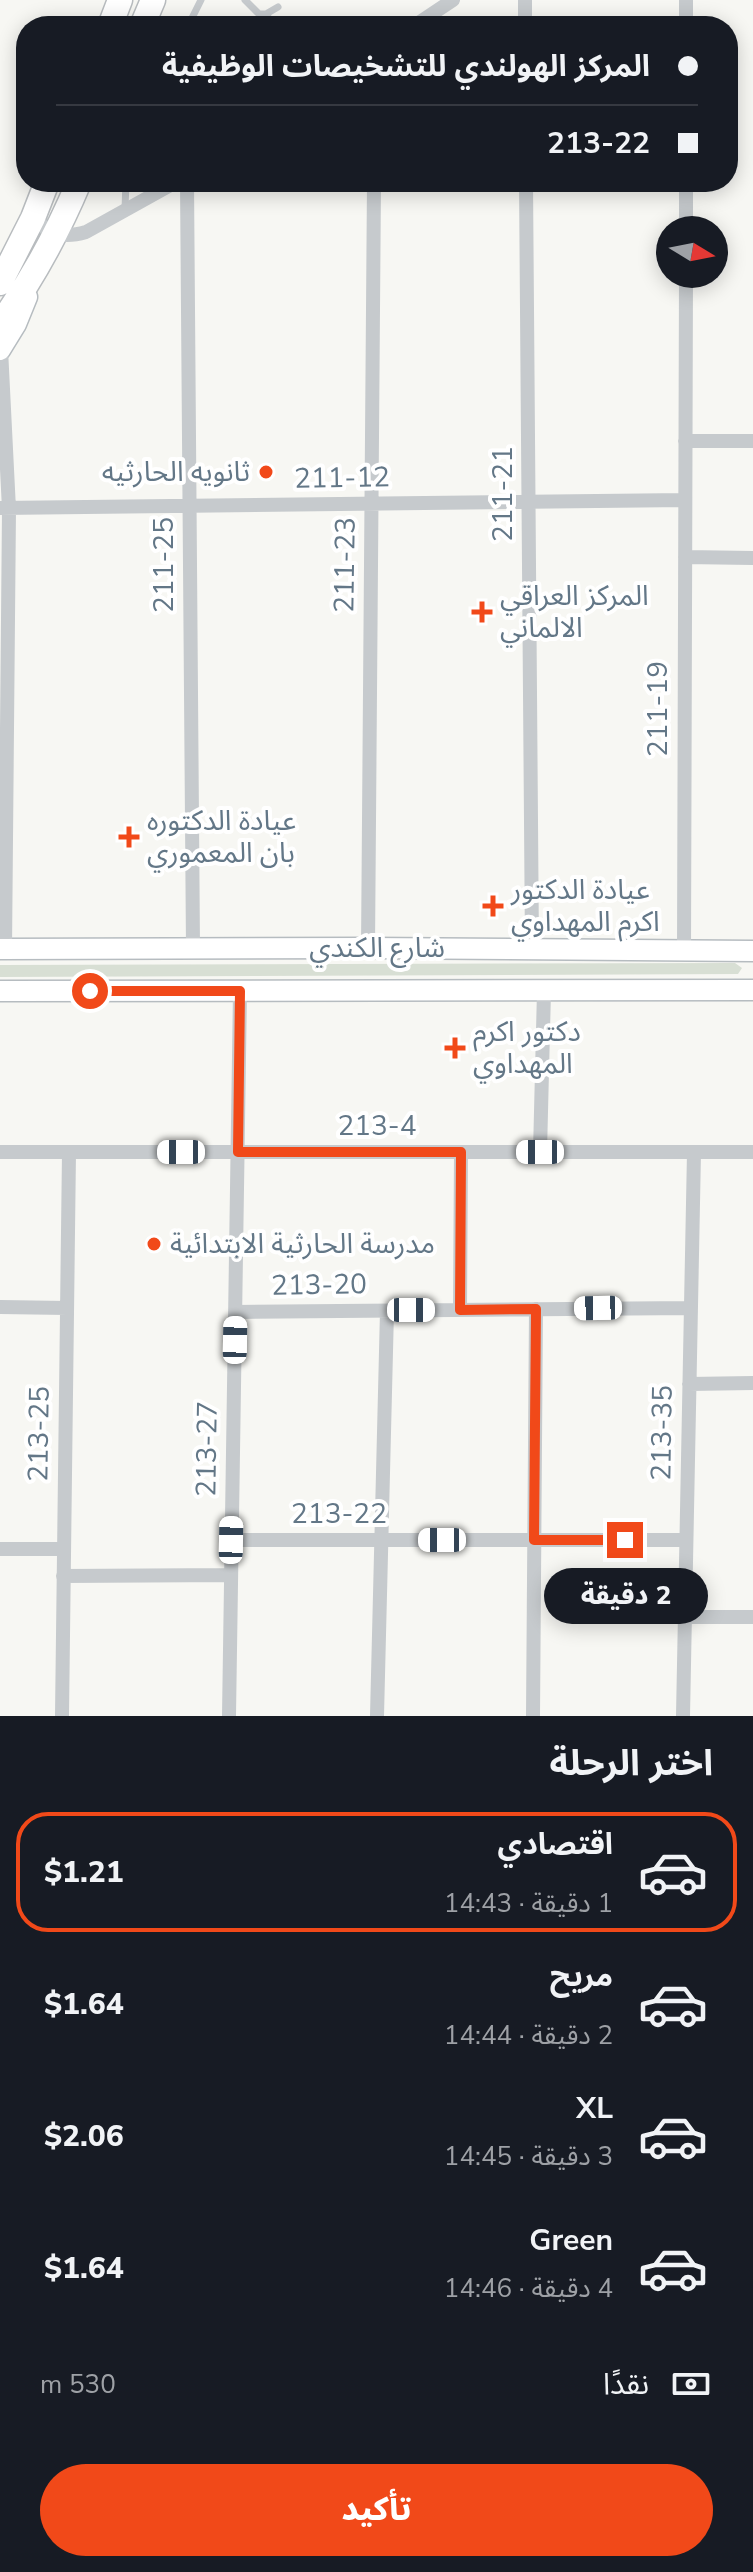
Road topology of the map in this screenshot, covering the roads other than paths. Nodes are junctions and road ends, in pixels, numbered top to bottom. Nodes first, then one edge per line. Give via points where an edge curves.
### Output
1 (245, 0) edge
2 (453, 0) edge
3 (278, 7) dead end
4 (266, 14) joint
5 (429, 16) edge
6 (43, 192) edge
7 (74, 192) edge
8 (126, 192) edge
9 (158, 192) edge
10 (187, 192) edge
11 (374, 192) edge
12 (526, 192) edge
13 (686, 192) edge
14 (125, 211) junction
15 (686, 216) edge
16 (33, 218) junction
17 (51, 241) junction
18 (0, 266) edge
19 (0, 283) edge
20 (686, 288) edge
21 (0, 324) edge
22 (0, 350) edge
23 (685, 441) junction
24 (753, 441) edge
25 (685, 500) junction
26 (529, 502) junction
27 (372, 504) junction
28 (190, 506) junction
29 (4, 508) edge
30 (685, 557) junction
31 (753, 558) edge
32 (193, 948) junction
33 (368, 948) junction
34 (3, 949) edge
35 (532, 949) junction
36 (684, 952) junction
37 (751, 954) edge
38 (751, 988) edge
39 (0, 991) edge
40 (240, 991) junction
41 (544, 991) junction
42 (0, 1152) edge
43 (69, 1152) junction
44 (238, 1152) junction
45 (461, 1152) junction
46 (540, 1152) junction
47 (694, 1152) junction
48 (753, 1152) edge
49 (0, 1307) edge
50 (67, 1308) junction
51 (691, 1308) junction
52 (536, 1309) junction
53 (460, 1310) junction
54 (387, 1311) junction
55 (235, 1312) junction
56 (753, 1383) edge
57 (689, 1384) junction
58 (231, 1540) junction
59 (381, 1540) junction
60 (534, 1540) junction
61 (686, 1540) junction
62 (0, 1549) edge
63 (64, 1549) junction
64 (231, 1575) junction
65 (63, 1576) junction
66 (684, 1617) junction
67 (753, 1617) edge
68 (62, 1716) edge
69 (229, 1716) edge
70 (377, 1716) edge
71 (533, 1716) edge
72 (683, 1716) edge

1 - 4 lane via 256,13
2 - 5 street
3 - 4 lane
6 - 16 highway
7 - 17 highway
8 - 14 lane
9 - 14 street
10 - 28 street, 211-25
11 - 27 street, 211-23
12 - 26 street, 211-21
13 - 15 street
14 - 17 street via 86,232
16 - 17 street
16 - 18 street
16 - 19 highway
17 - 21 highway
17 - 22 street
20 - 23 street, 211-19
22 - 29 street
23 - 24 street
23 - 25 street, 211-19
25 - 26 street, 211-12
25 - 30 street, 211-19
26 - 27 street, 211-12
26 - 35 street, 211-21
27 - 28 street, 211-12
27 - 33 street, 211-23
28 - 29 street, 211-12
28 - 32 street, 211-25
29 - 34 street
30 - 31 street
30 - 36 street, 211-19
32 - 33 street, شارع الكندي
32 - 34 street, شارع الكندي
33 - 35 street, شارع الكندي
35 - 36 street, شارع الكندي
36 - 37 street, شارع الكندي
38 - 41 street, شارع الكندي
39 - 40 street, شارع الكندي
40 - 41 street, شارع الكندي
40 - 44 street, 213-27
41 - 46 street
42 - 43 street, 213-4
43 - 44 street, 213-4
43 - 50 street, 213-25
44 - 45 street, 213-4
44 - 55 street, 213-27
45 - 46 street, 213-4
45 - 53 street
46 - 47 street, 213-4
47 - 48 street, 213-4
47 - 51 street, 213-35
49 - 50 street
50 - 63 street, 213-25
51 - 52 street, 213-20
51 - 57 street, 213-35
52 - 53 street, 213-20
52 - 60 street
53 - 54 street, 213-20
54 - 55 street, 213-20
54 - 59 street
55 - 58 street, 213-27
56 - 57 street
57 - 61 street, 213-35
58 - 59 street, 213-22
58 - 64 street, 213-27
59 - 60 street, 213-22
59 - 70 street
60 - 61 street, 213-22
60 - 71 street
61 - 66 street, 213-35
62 - 63 street
63 - 65 street, 213-25
64 - 65 street
64 - 69 street, 213-27
65 - 68 street, 213-25
66 - 67 street
66 - 72 street, 213-35

